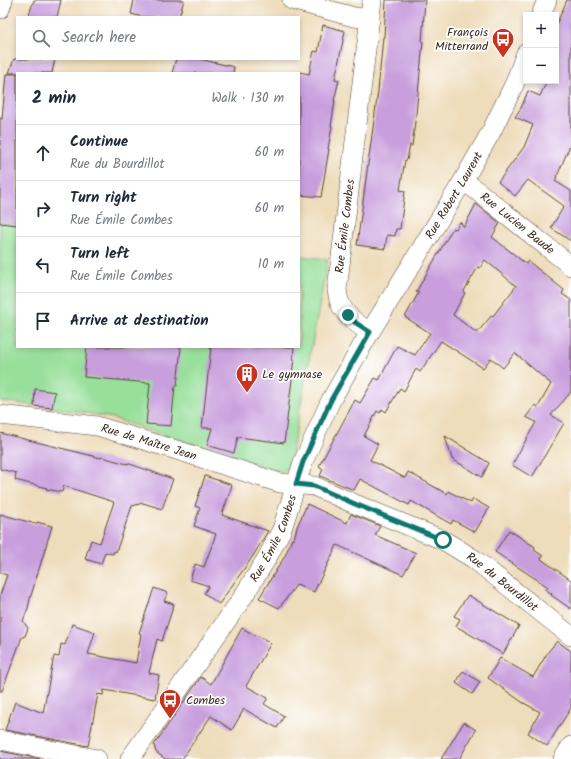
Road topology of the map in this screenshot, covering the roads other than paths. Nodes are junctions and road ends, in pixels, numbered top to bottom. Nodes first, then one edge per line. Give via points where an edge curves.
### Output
1 (3, 0) edge
2 (292, 0) edge
3 (372, 0) edge
4 (547, 0) edge
5 (0, 9) edge
6 (542, 12) edge
7 (370, 19) junction
8 (523, 61) edge
9 (463, 181) junction
10 (571, 266) edge
11 (370, 332) junction
12 (0, 414) edge
13 (296, 484) junction
14 (571, 636) edge
15 (0, 740) edge
16 (571, 746) edge
17 (97, 759) edge
18 (130, 759) edge
19 (563, 759) edge

1 - 5 street
2 - 7 street
3 - 7 street, Rue Émile Combes
4 - 6 street
7 - 11 street, Rue Émile Combes via 337,290 340,303 348,315
8 - 9 street, Rue Robert Laurent via 491,132
9 - 10 street, Rue Lucien Baude
9 - 11 street, Rue Robert Laurent
11 - 13 street, Rue Émile Combes via 331,400
12 - 13 street, Rue de Maître Jean via 97,426 280,483
13 - 14 street, Rue du Bourdillot via 314,486 443,540 474,559
13 - 18 street, Rue Émile Combes via 282,529 267,558
15 - 17 street
16 - 19 street

